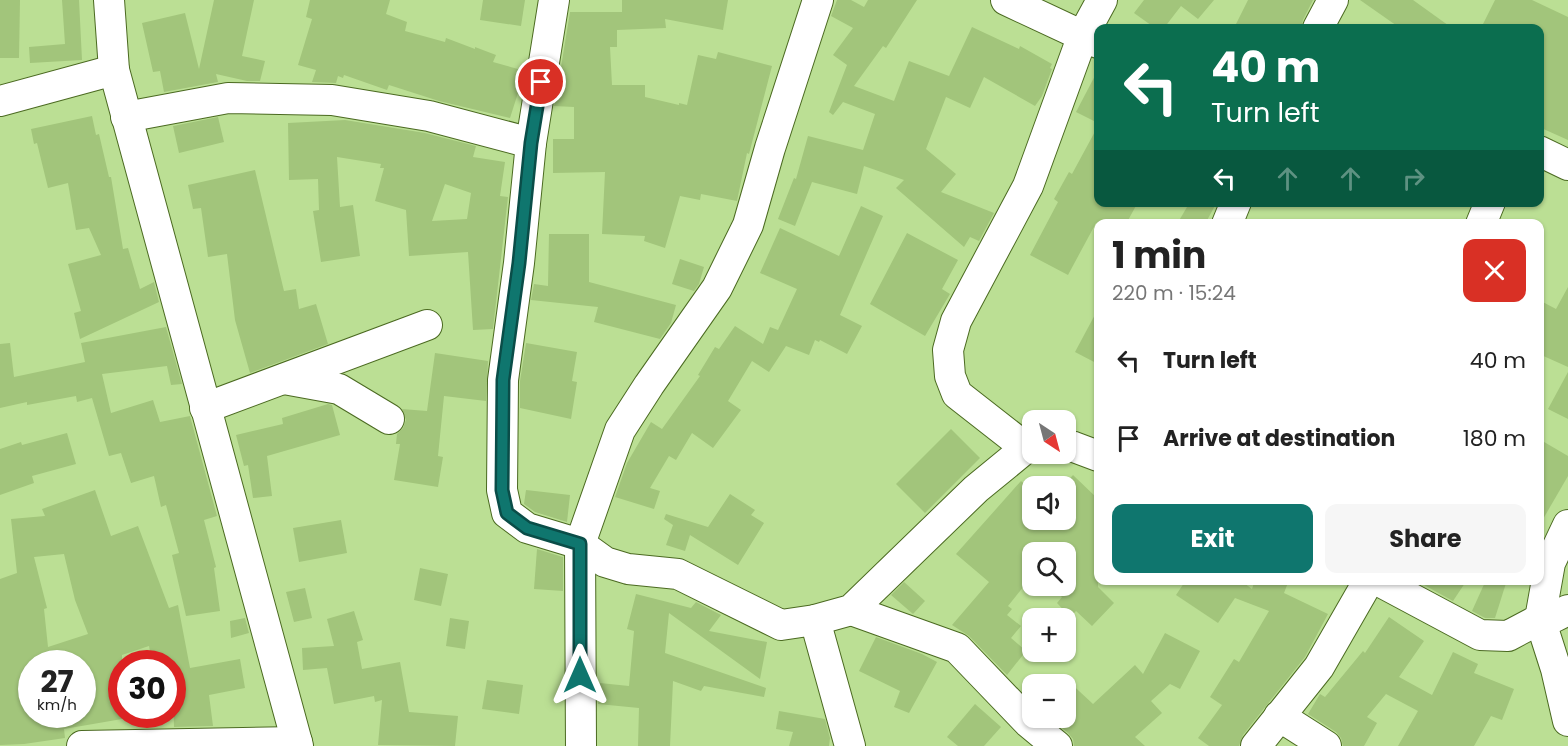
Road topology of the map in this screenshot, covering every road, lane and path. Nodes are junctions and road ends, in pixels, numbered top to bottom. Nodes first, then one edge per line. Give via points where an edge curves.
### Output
1 (109, 0) edge
2 (554, 0) edge
3 (818, 0) edge
4 (1006, 0) edge
5 (1102, 0) edge
6 (1334, 0) edge
7 (1095, 24) edge
8 (1320, 24) edge
9 (1090, 39) edge
10 (114, 70) junction
11 (0, 101) edge
12 (126, 117) junction
13 (531, 143) junction
14 (1544, 154) edge
15 (1568, 165) edge
16 (427, 325) dead end
17 (284, 380) junction
18 (205, 408) junction
19 (388, 419) dead end
20 (1022, 443) edge
21 (1076, 448) edge
22 (1022, 453) edge
23 (1094, 454) edge
24 (1568, 525) edge
25 (580, 544) junction
26 (1366, 585) edge
27 (1386, 585) edge
28 (851, 610) junction
29 (1568, 610) edge
30 (1540, 619) junction
31 (815, 620) junction
32 (1280, 716) junction
33 (1568, 721) edge
34 (1024, 734) edge
35 (298, 744) edge
36 (82, 746) edge
37 (581, 746) edge
38 (850, 746) edge
39 (1057, 746) edge
40 (1256, 746) edge
41 (1326, 746) edge

1 - 10 street
2 - 13 street
3 - 25 street via 748,225 717,288 620,430
4 - 9 street
5 - 7 street
6 - 8 street
9 - 20 street via 1028,186 956,321 948,350 950,376 957,394
10 - 11 street
10 - 12 street
12 - 13 street via 228,98 332,100 429,116
12 - 18 street
13 - 25 street via 503,380 502,490 507,513 527,528
14 - 15 street
16 - 17 street
17 - 18 street
17 - 19 street via 339,390
18 - 35 street
21 - 23 street
22 - 28 street via 976,489
24 - 30 street via 1550,562
25 - 31 street via 605,562 628,569 678,574 781,625
25 - 37 street
26 - 32 street via 1319,667
27 - 30 street via 1480,635 1508,636
28 - 31 street
28 - 34 street via 957,648
29 - 30 street
30 - 33 street
31 - 38 street
32 - 40 street
32 - 41 street
34 - 39 street
35 - 36 street

